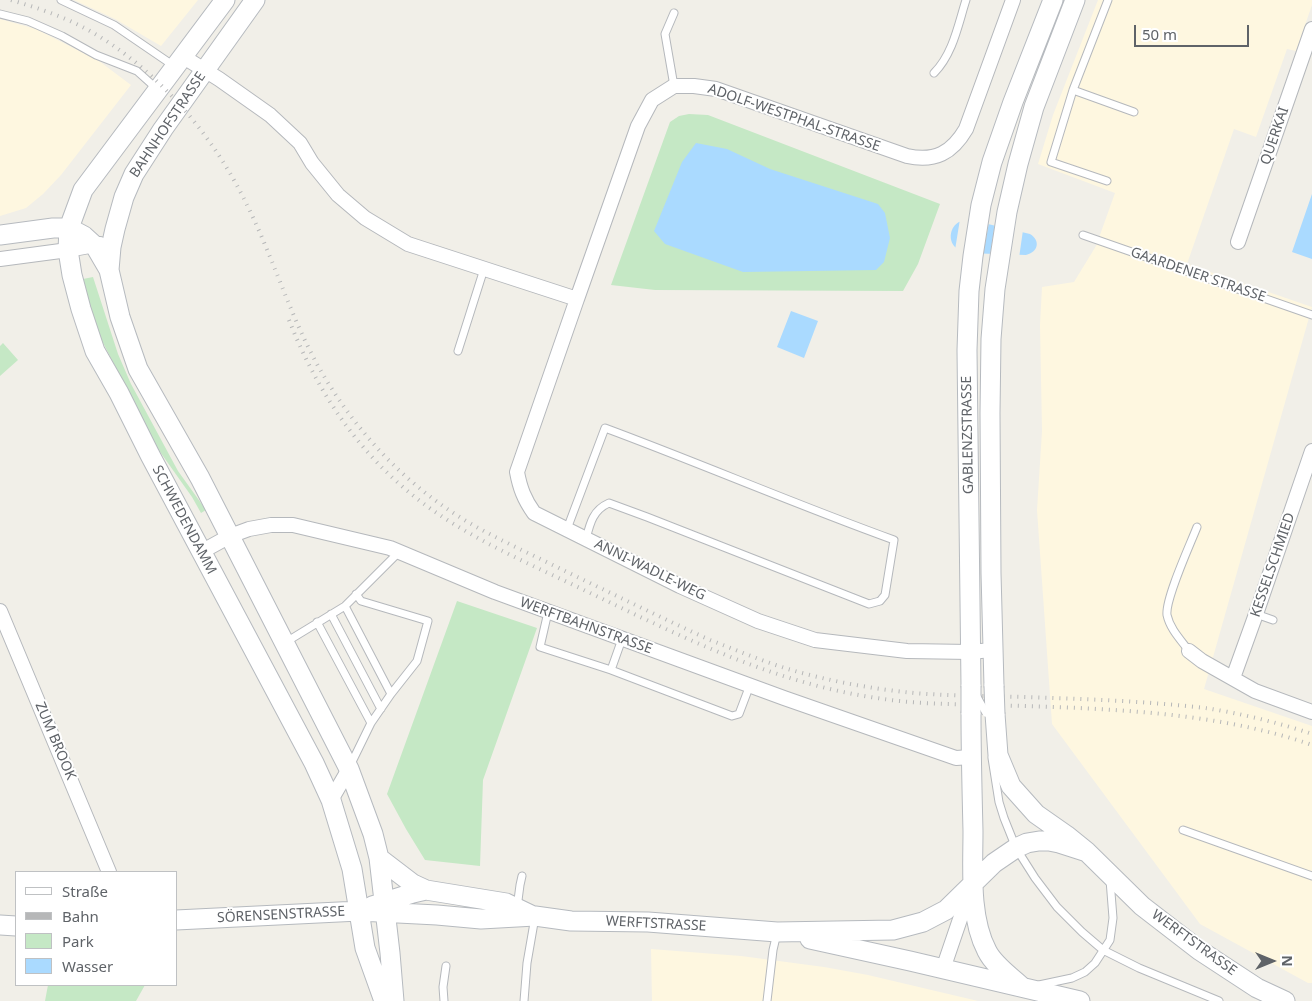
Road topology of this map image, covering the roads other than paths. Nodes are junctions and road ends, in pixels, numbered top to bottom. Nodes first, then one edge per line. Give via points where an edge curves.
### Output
1 (61, 0) edge
2 (224, 0) edge
3 (255, 0) edge
4 (966, 0) edge
5 (1013, 0) edge
6 (1053, 0) edge
7 (1075, 0) edge
8 (1108, 0) edge
9 (674, 13) dead end
10 (0, 14) edge
11 (1312, 29) edge
12 (178, 61) junction
13 (205, 70) junction
14 (934, 74) dead end
15 (674, 86) junction
16 (157, 90) junction
17 (1073, 90) junction
18 (1134, 112) dead end
19 (1107, 181) dead end
20 (69, 228) junction
21 (0, 235) edge
22 (1083, 235) dead end
23 (113, 236) junction
24 (1238, 242) dead end
25 (94, 246) junction
26 (68, 250) junction
27 (0, 259) edge
28 (484, 269) junction
29 (109, 270) junction
30 (577, 299) junction
31 (1312, 314) edge
32 (458, 351) dead end
33 (1312, 451) edge
34 (1197, 527) dead end
35 (567, 529) junction
36 (230, 536) junction
37 (586, 539) junction
38 (400, 551) junction
39 (201, 552) junction
40 (356, 594) junction
41 (345, 606) junction
42 (0, 611) edge
43 (548, 612) junction
44 (331, 614) junction
45 (1256, 614) junction
46 (1273, 620) dead end
47 (317, 622) junction
48 (622, 639) junction
49 (283, 643) junction
50 (992, 650) junction
51 (1189, 651) joint
52 (970, 652) junction
53 (611, 670) junction
54 (1233, 678) junction
55 (750, 686) junction
56 (391, 694) junction
57 (381, 709) junction
58 (1312, 712) edge
59 (985, 715) junction
60 (371, 723) junction
61 (989, 740) dead end
62 (971, 757) junction
63 (349, 769) junction
64 (330, 800) junction
65 (1183, 830) dead end
66 (1016, 848) junction
67 (1087, 852) junction
68 (379, 858) junction
69 (109, 871) edge
70 (1110, 875) junction
71 (522, 876) dead end
72 (1312, 876) edge
73 (972, 884) junction
74 (426, 890) junction
75 (384, 907) junction
76 (517, 908) junction
77 (359, 911) junction
78 (535, 916) junction
79 (178, 920) edge
80 (0, 925) edge
81 (15, 926) edge
82 (777, 932) junction
83 (1103, 950) junction
84 (446, 966) dead end
85 (943, 969) junction
86 (1024, 988) junction
87 (384, 1001) edge
88 (394, 1001) edge
89 (444, 1001) edge
90 (524, 1001) edge
91 (767, 1001) edge
92 (1080, 1001) edge
93 (1218, 1001) edge
94 (1284, 1001) edge

1 - 12 lane
2 - 12 main road, BAHNHOFSTRASSE
3 - 13 main road, BAHNHOFSTRASSE
4 - 14 lane via 948,56
5 - 15 street, ADOLF-WESTPHAL-STRASSE via 966,129 952,148 933,157 907,156 716,89
6 - 52 main road, GABLENZSTRASSE via 992,162 973,256 967,368
7 - 50 main road, GABLENZSTRASSE via 1034,107 1018,164 995,289 990,413
8 - 17 lane
9 - 15 lane via 665,34
10 - 16 lane via 28,21 96,55 137,71
11 - 24 street, QUERKAI
12 - 13 street
12 - 16 main road, BAHNHOFSTRASSE
13 - 23 main road, BAHNHOFSTRASSE via 134,174
13 - 28 street via 270,115 300,143 338,195 365,218 408,244
15 - 30 street via 652,100 638,126
16 - 20 main road, BAHNHOFSTRASSE via 83,190
17 - 18 lane
17 - 19 lane via 1052,162
20 - 21 main road
20 - 25 main road
20 - 26 main road, SCHWEDENDAMM
22 - 31 lane, GAARDENER STRASSE
23 - 25 street
23 - 29 main road
25 - 26 street
25 - 29 main road
26 - 27 street
26 - 39 main road, SCHWEDENDAMM via 81,309 95,351
28 - 30 street
28 - 32 lane
29 - 36 main road via 120,317 138,369
30 - 35 street, ANNI-WADLE-WEG via 517,472 520,489 534,513
33 - 45 street, KESSELSCHMIED
34 - 51 lane via 1169,598 1167,612 1174,630
35 - 37 street, ANNI-WADLE-WEG
35 - 37 lane via 605,428 894,540 885,596 869,604 609,503 601,506 590,521
36 - 38 street, WERFTBAHNSTRASSE via 271,525 293,525
36 - 39 street, WERFTBAHNSTRASSE
36 - 49 main road
37 - 52 street, ANNI-WADLE-WEG via 758,621 815,640 907,652
38 - 40 lane
38 - 43 street, WERFTBAHNSTRASSE
39 - 64 main road, SCHWEDENDAMM via 314,763
40 - 41 lane
40 - 56 lane via 361,600 428,621 417,661
41 - 44 lane
41 - 56 lane
42 - 69 street, ZUM BROOK
43 - 48 street, WERFTBAHNSTRASSE
43 - 53 lane via 540,647
44 - 47 lane
44 - 57 lane
45 - 46 lane
45 - 54 street, KESSELSCHMIED
47 - 49 lane
47 - 60 lane
48 - 53 lane
48 - 55 street, WERFTBAHNSTRASSE
49 - 63 main road
50 - 52 street, ANNI-WADLE-WEG
50 - 59 main road, GABLENZSTRASSE, bridge via 994,686
51 - 54 street
52 - 59 main road, GABLENZSTRASSE, bridge via 971,686
53 - 55 lane via 732,716 739,714
54 - 58 street via 1255,691
55 - 62 street, WERFTBAHNSTRASSE via 956,758
56 - 57 lane
57 - 60 lane
59 - 62 main road, GABLENZSTRASSE
59 - 67 main road, WERFTSTRASSE via 1011,786 1036,814
60 - 63 lane
61 - 66 lane via 999,802
62 - 73 main road, GABLENZSTRASSE
63 - 64 street
63 - 68 main road
64 - 77 main road, SCHWEDENDAMM via 352,870
65 - 72 lane
66 - 67 main road, WERFTSTRASSE via 1027,843 1049,841
66 - 73 main road, WERFTSTRASSE
66 - 83 lane via 1057,907
67 - 70 main road, WERFTSTRASSE
68 - 74 main road, WERFTSTRASSE
68 - 75 main road
70 - 83 lane via 1113,918 1110,940
70 - 94 main road, WERFTSTRASSE via 1142,906 1199,950 1257,988
71 - 76 lane
73 - 82 main road, WERFTSTRASSE via 946,910 923,922 893,930
73 - 85 street, WERFTSTRASSE
73 - 86 main road, WERFTSTRASSE via 979,930 988,953
74 - 75 main road, WERFTSTRASSE
74 - 76 main road, WERFTSTRASSE via 506,903
75 - 77 main road, SÖRENSENSTRASSE
75 - 78 main road, WERFTSTRASSE via 481,919
75 - 88 main road
76 - 78 main road, WERFTSTRASSE
77 - 79 main road, SÖRENSENSTRASSE
77 - 87 main road, SCHWEDENDAMM via 365,948
78 - 82 main road, WERFTSTRASSE via 571,921 648,922
78 - 90 lane
80 - 81 main road
82 - 85 main road, WERFTSTRASSE
82 - 91 lane
83 - 86 lane via 1085,972 1072,978
83 - 93 lane
84 - 89 lane
85 - 86 main road, WERFTSTRASSE
86 - 92 main road, WERFTSTRASSE

